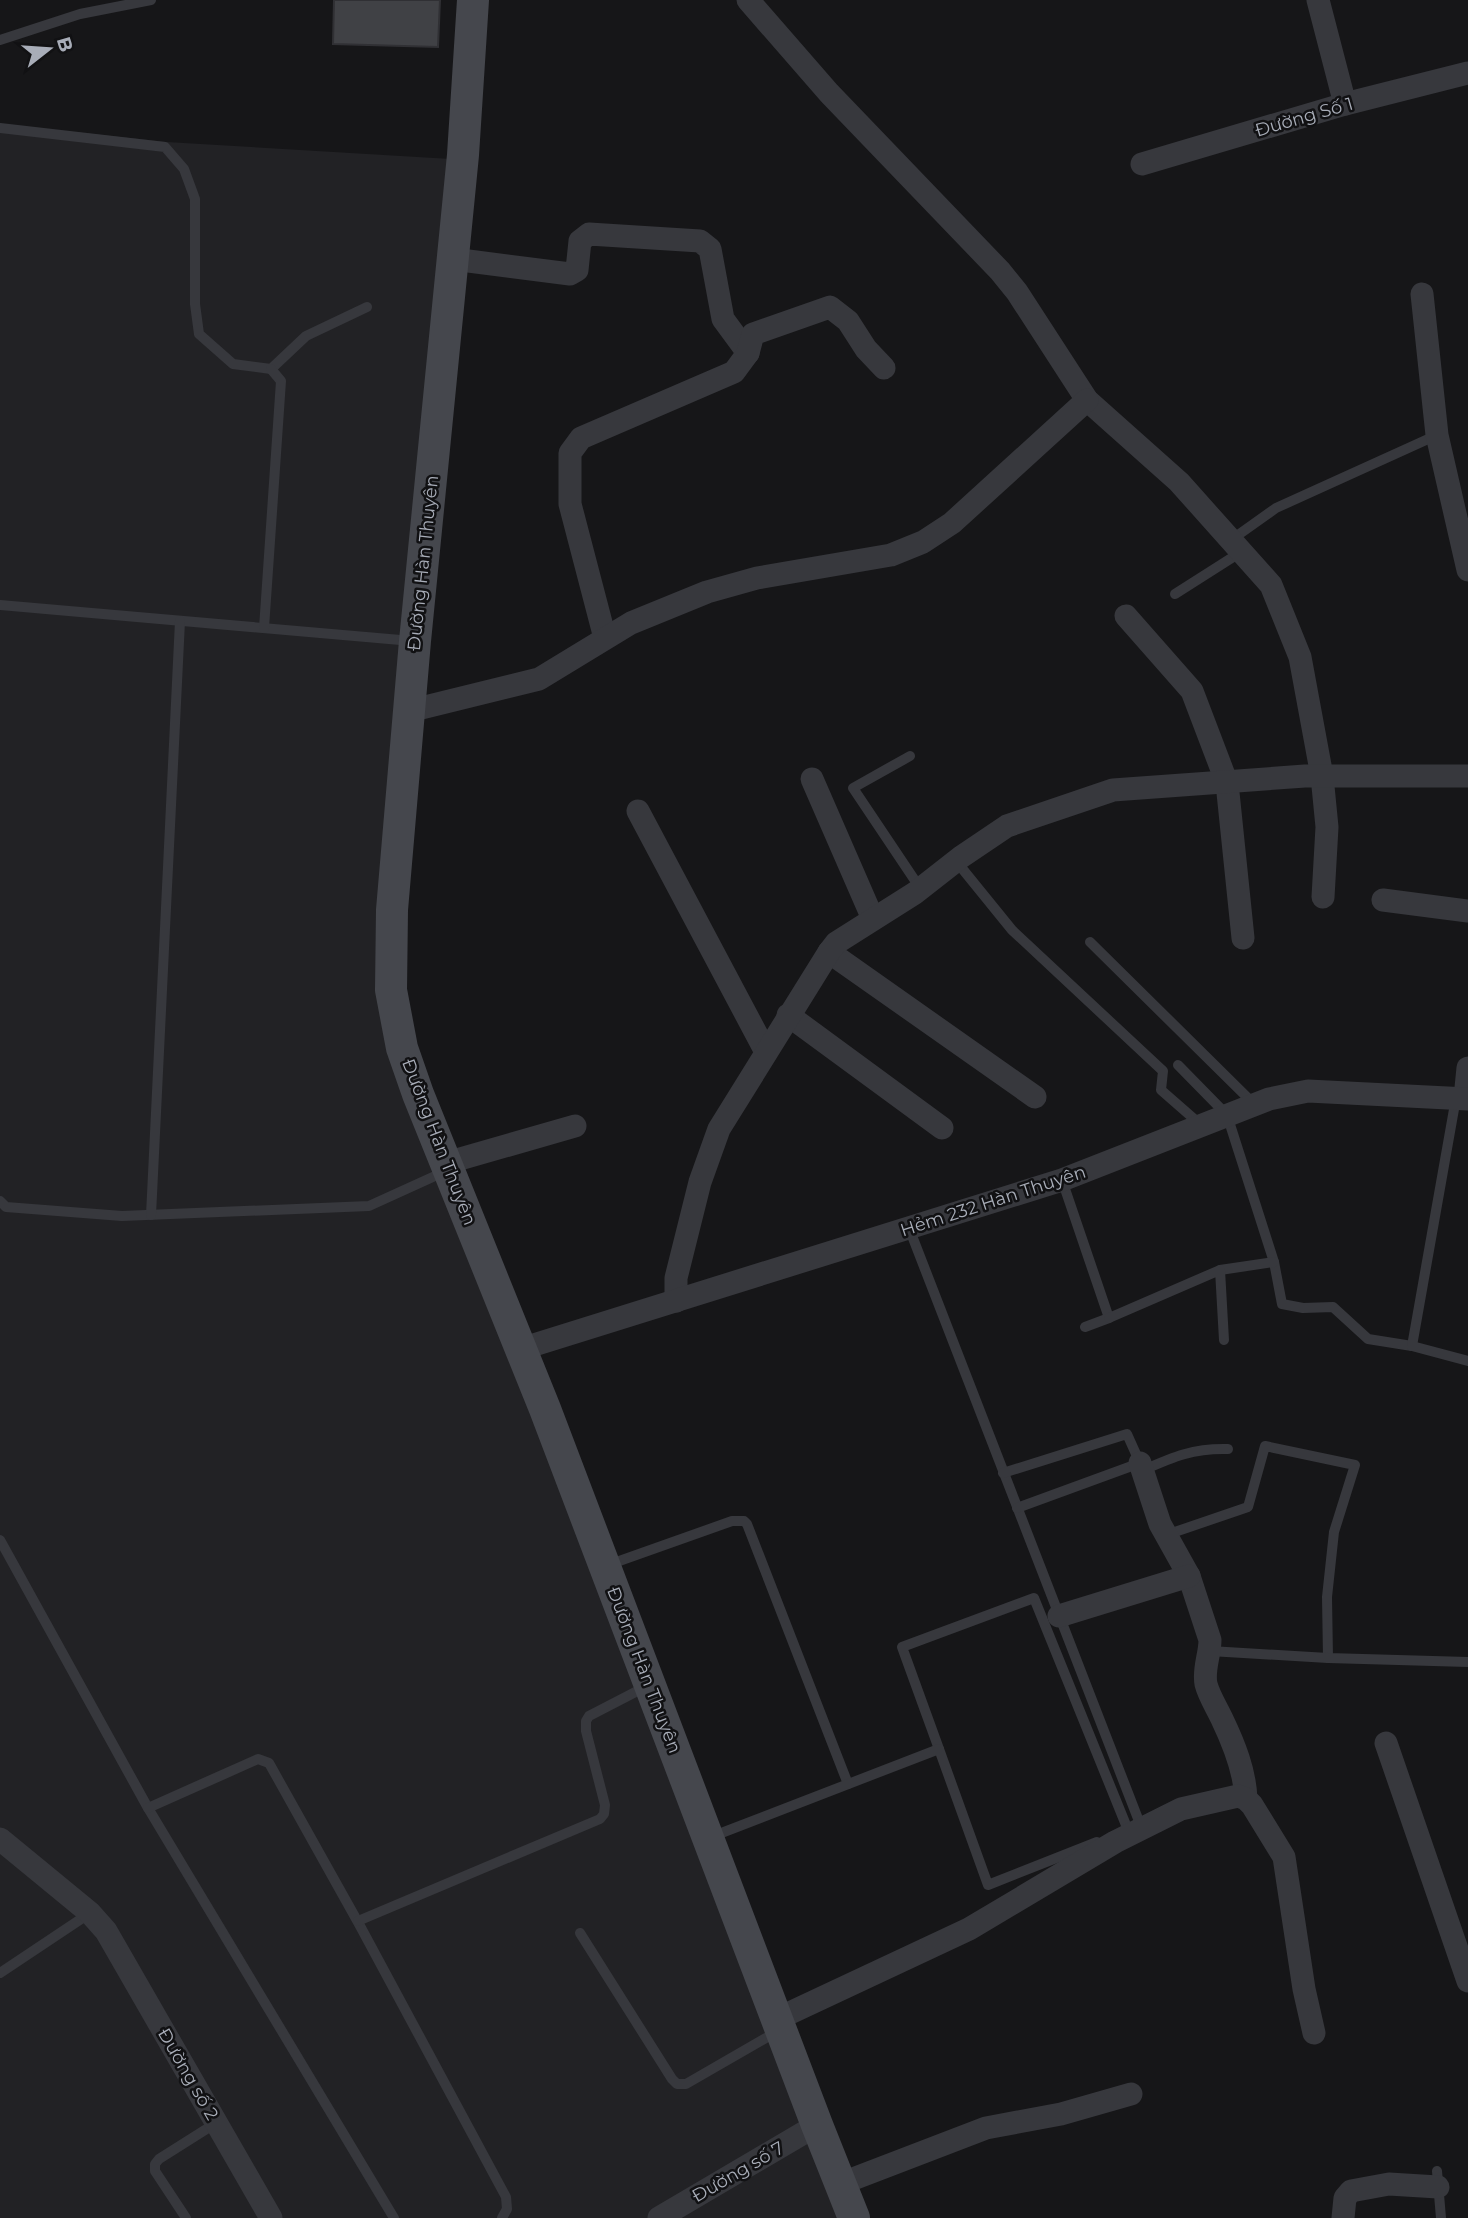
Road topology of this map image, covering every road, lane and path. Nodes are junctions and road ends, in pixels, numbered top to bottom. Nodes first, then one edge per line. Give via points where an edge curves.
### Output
1 (151, 0) edge
2 (473, 0) edge
3 (748, 0) edge
4 (1318, 0) edge
5 (0, 40) edge
6 (1468, 73) edge
7 (1345, 104) junction
8 (0, 128) edge
9 (1142, 164) dead end
10 (453, 260) junction
11 (1422, 294) dead end
12 (367, 307) dead end
13 (748, 353) junction
14 (884, 368) dead end
15 (271, 369) junction
16 (1087, 400) junction
17 (1437, 435) junction
18 (1236, 546) junction
19 (1468, 570) edge
20 (1175, 593) dead end
21 (0, 605) edge
22 (1126, 616) dead end
23 (180, 621) junction
24 (264, 628) junction
25 (605, 638) junction
26 (415, 641) junction
27 (409, 711) junction
28 (910, 756) dead end
29 (1322, 776) junction
30 (1468, 776) edge
31 (812, 779) dead end
32 (1227, 783) junction
33 (638, 811) dead end
34 (956, 861) junction
35 (920, 888) junction
36 (1323, 897) dead end
37 (1383, 900) dead end
38 (1468, 912) edge
39 (873, 919) junction
40 (1243, 938) dead end
41 (1090, 943) dead end
42 (829, 952) junction
43 (788, 1015) junction
44 (766, 1052) junction
45 (1178, 1065) dead end
46 (1468, 1068) edge
47 (1035, 1097) dead end
48 (1463, 1098) edge
49 (1254, 1104) junction
50 (1227, 1115) junction
51 (1200, 1125) junction
52 (575, 1126) dead end
53 (942, 1128) dead end
54 (447, 1166) junction
55 (1062, 1180) junction
56 (0, 1201) edge
57 (152, 1215) junction
58 (909, 1228) junction
59 (1275, 1262) junction
60 (1220, 1270) junction
61 (676, 1301) junction
62 (1110, 1318) junction
63 (1085, 1326) dead end
64 (1224, 1340) dead end
65 (1412, 1346) junction
66 (521, 1349) junction
67 (1468, 1361) edge
68 (1228, 1449) dead end
69 (1141, 1467) junction
70 (1003, 1473) junction
71 (1017, 1508) junction
72 (1166, 1535) junction
73 (0, 1540) edge
74 (605, 1566) junction
75 (1189, 1576) junction
76 (1059, 1616) junction
77 (1210, 1651) junction
78 (1328, 1658) junction
79 (1468, 1662) edge
80 (650, 1684) junction
81 (1386, 1743) dead end
82 (939, 1749) junction
83 (848, 1784) junction
84 (1246, 1799) junction
85 (148, 1808) junction
86 (1142, 1829) junction
87 (708, 1838) junction
88 (0, 1839) edge
89 (90, 1913) junction
90 (358, 1921) junction
91 (580, 1933) dead end
92 (0, 1973) edge
93 (1468, 1981) edge
94 (779, 2025) junction
95 (1314, 2033) dead end
96 (1131, 2094) dead end
97 (216, 2123) junction
98 (817, 2125) junction
99 (1438, 2179) joint
100 (840, 2184) junction
101 (186, 2218) edge
102 (271, 2218) edge
103 (394, 2218) edge
104 (502, 2218) edge
105 (659, 2218) edge
106 (854, 2218) edge
107 (1343, 2218) edge
108 (1441, 2218) edge

1 - 5 lane via 80,14
2 - 10 street, Đường Hàn Thuyên
3 - 16 street via 829,93 1000,271
4 - 7 street
6 - 7 street, Đường Số 1
7 - 9 street, Đường Số 1
8 - 15 lane via 165,147 184,169 195,200 199,334 233,364
10 - 13 street via 570,274 576,270 580,241 589,234 700,242 710,249 723,319
10 - 26 street, Đường Hàn Thuyên
11 - 17 street
12 - 15 lane via 306,336
13 - 14 street via 753,334 830,307 848,321
13 - 25 street via 734,372 581,438 570,453 570,504
15 - 24 lane via 281,381
16 - 18 street via 1179,482
16 - 25 street via 952,523 923,541 891,555 757,578 707,592 631,622
17 - 18 lane via 1276,508
17 - 19 street
18 - 20 lane
18 - 29 street via 1271,584 1300,657
21 - 23 lane
22 - 32 street via 1192,691
23 - 24 lane
23 - 57 lane
24 - 26 lane
25 - 27 street via 538,679
26 - 27 street, Đường Hàn Thuyên
27 - 54 street, Đường Hàn Thuyên via 392,911 391,990 402,1048
28 - 35 lane via 853,788
29 - 30 street
29 - 32 street
29 - 36 street via 1327,827
31 - 39 street
32 - 34 street via 1113,790 1007,826
32 - 40 street
33 - 44 street
34 - 35 street
34 - 51 lane via 1013,930 1163,1071 1161,1090
35 - 39 street
37 - 38 street
39 - 42 street
41 - 49 lane
42 - 43 street
42 - 47 street
43 - 44 street
43 - 53 street
44 - 61 street via 715,1139 676,1278
45 - 50 lane
46 - 48 street
48 - 49 street, Hẻm 232 Hàn Thuyên via 1308,1091
48 - 65 lane
49 - 50 street, Hẻm 232 Hàn Thuyên
50 - 51 street, Hẻm 232 Hàn Thuyên
50 - 59 lane
51 - 55 street, Hẻm 232 Hàn Thuyên
52 - 54 street
54 - 57 lane via 369,1206
54 - 66 street, Đường Hàn Thuyên
55 - 58 street, Hẻm 232 Hàn Thuyên
55 - 62 lane
56 - 57 lane via 6,1207
58 - 61 street, Hẻm 232 Hàn Thuyên
58 - 70 lane
59 - 60 lane
59 - 65 lane via 1282,1304 1333,1307 1368,1339
60 - 62 lane
60 - 64 lane
61 - 66 street, Hẻm 232 Hàn Thuyên
62 - 63 lane
65 - 67 lane
66 - 74 street, Đường Hàn Thuyên
68 - 69 lane via 1205,1448
69 - 70 lane via 1127,1434
69 - 71 lane
69 - 72 street
70 - 71 lane
71 - 76 lane
72 - 75 street
72 - 78 lane via 1248,1507 1265,1446 1355,1465 1334,1532 1326,1597
73 - 85 lane
74 - 80 street, Đường Hàn Thuyên
74 - 83 lane via 732,1521 744,1521
75 - 76 street
75 - 77 street
76 - 86 lane
77 - 78 lane
77 - 84 street via 1206,1686 1229,1733 1246,1782
78 - 79 lane
80 - 87 street, Đường Hàn Thuyên
80 - 90 lane via 586,1721 605,1805 600,1819
81 - 93 street
82 - 82 lane via 988,1885 1128,1830 1034,1598 902,1647
82 - 83 lane
83 - 87 lane
84 - 86 street via 1238,1796 1200,1803
84 - 95 street via 1284,1857
85 - 90 lane via 264,1759
85 - 103 lane
86 - 94 street via 969,1929
87 - 94 street, Đường Hàn Thuyên
88 - 89 street, Đường số 2
89 - 92 lane
89 - 97 street, Đường số 2 via 106,1931
90 - 104 lane via 506,2197
91 - 94 lane via 677,2084 686,2084
94 - 98 street, Đường Hàn Thuyên
96 - 100 street via 986,2128
97 - 101 lane via 155,2164
97 - 102 street, Đường số 2
98 - 100 street, Đường Hàn Thuyên
98 - 105 street, Đường số 7
99 - 107 street via 1351,2190 1345,2198
99 - 108 lane
100 - 106 street, Đường Hàn Thuyên

